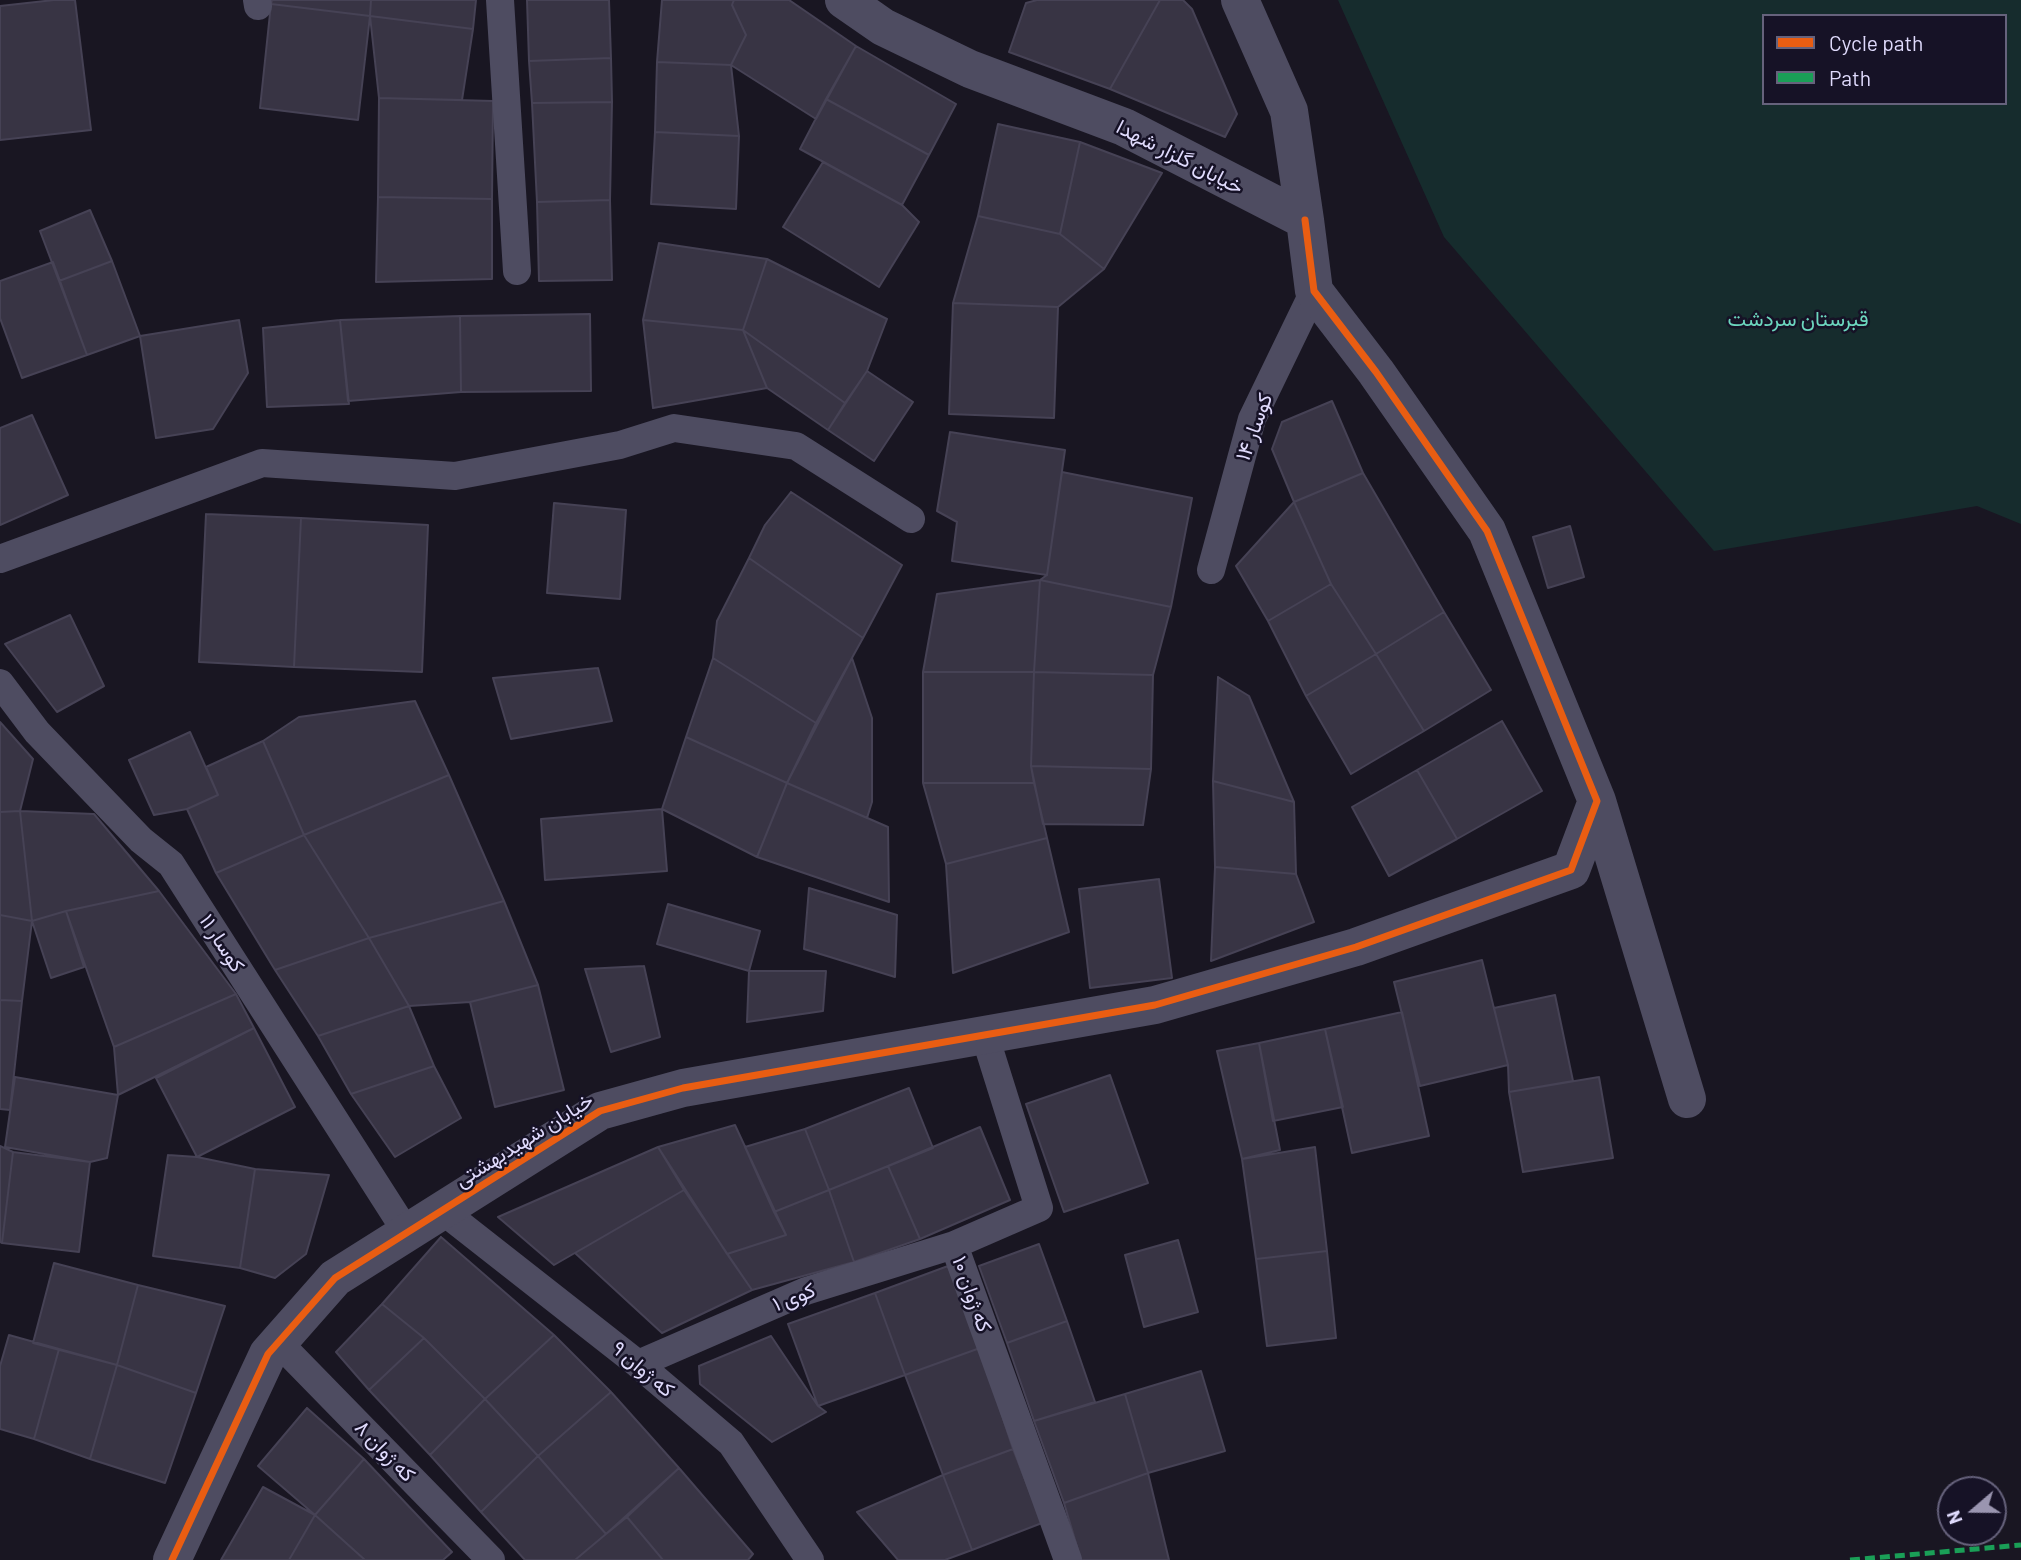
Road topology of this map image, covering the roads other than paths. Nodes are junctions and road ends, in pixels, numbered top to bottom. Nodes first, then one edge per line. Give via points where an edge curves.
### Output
1 (500, 0) edge
2 (844, 0) edge
3 (1240, 0) edge
4 (1305, 220) junction
5 (517, 271) dead end
6 (1314, 291) junction
7 (911, 519) dead end
8 (0, 559) edge
9 (1211, 570) dead end
10 (0, 683) edge
11 (1597, 801) junction
12 (985, 1035) junction
13 (1686, 1099) dead end
14 (443, 1210) junction
15 (407, 1233) junction
16 (954, 1245) junction
17 (278, 1342) junction
18 (638, 1364) junction
19 (176, 1558) edge
20 (491, 1560) edge
21 (810, 1560) edge
22 (1068, 1560) edge

1 - 5 lane
2 - 4 street, خیابان گلزار شهدا via 883,27 970,69 1124,127
3 - 4 street via 1289,111
4 - 6 street
6 - 9 lane, کوسار ۱۴ via 1252,419
6 - 11 street via 1487,531
7 - 8 lane via 796,446 674,428 620,445 455,476 262,463
10 - 15 lane, کوسار ۱۱ via 37,732 141,840 171,864
11 - 12 street, خیابان شهیدبهشتی via 1571,870 1356,947 1155,1005
11 - 13 street
12 - 14 street, خیابان شهیدبهشتی via 683,1088 600,1111
12 - 16 lane, که ژوان ۱۰ via 1039,1208
14 - 15 street, خیابان شهیدبهشتی
14 - 18 lane, که ژوان ۹
15 - 17 street, خیابان شهیدبهشتی via 335,1278
16 - 18 lane, کوی ۱ via 806,1291
16 - 22 lane, که ژوان ۱۰
17 - 19 street, خیابان شهیدبهشتی via 268,1354
17 - 20 lane, که ژوان ۸
18 - 21 lane, که ژوان ۹ via 731,1443

